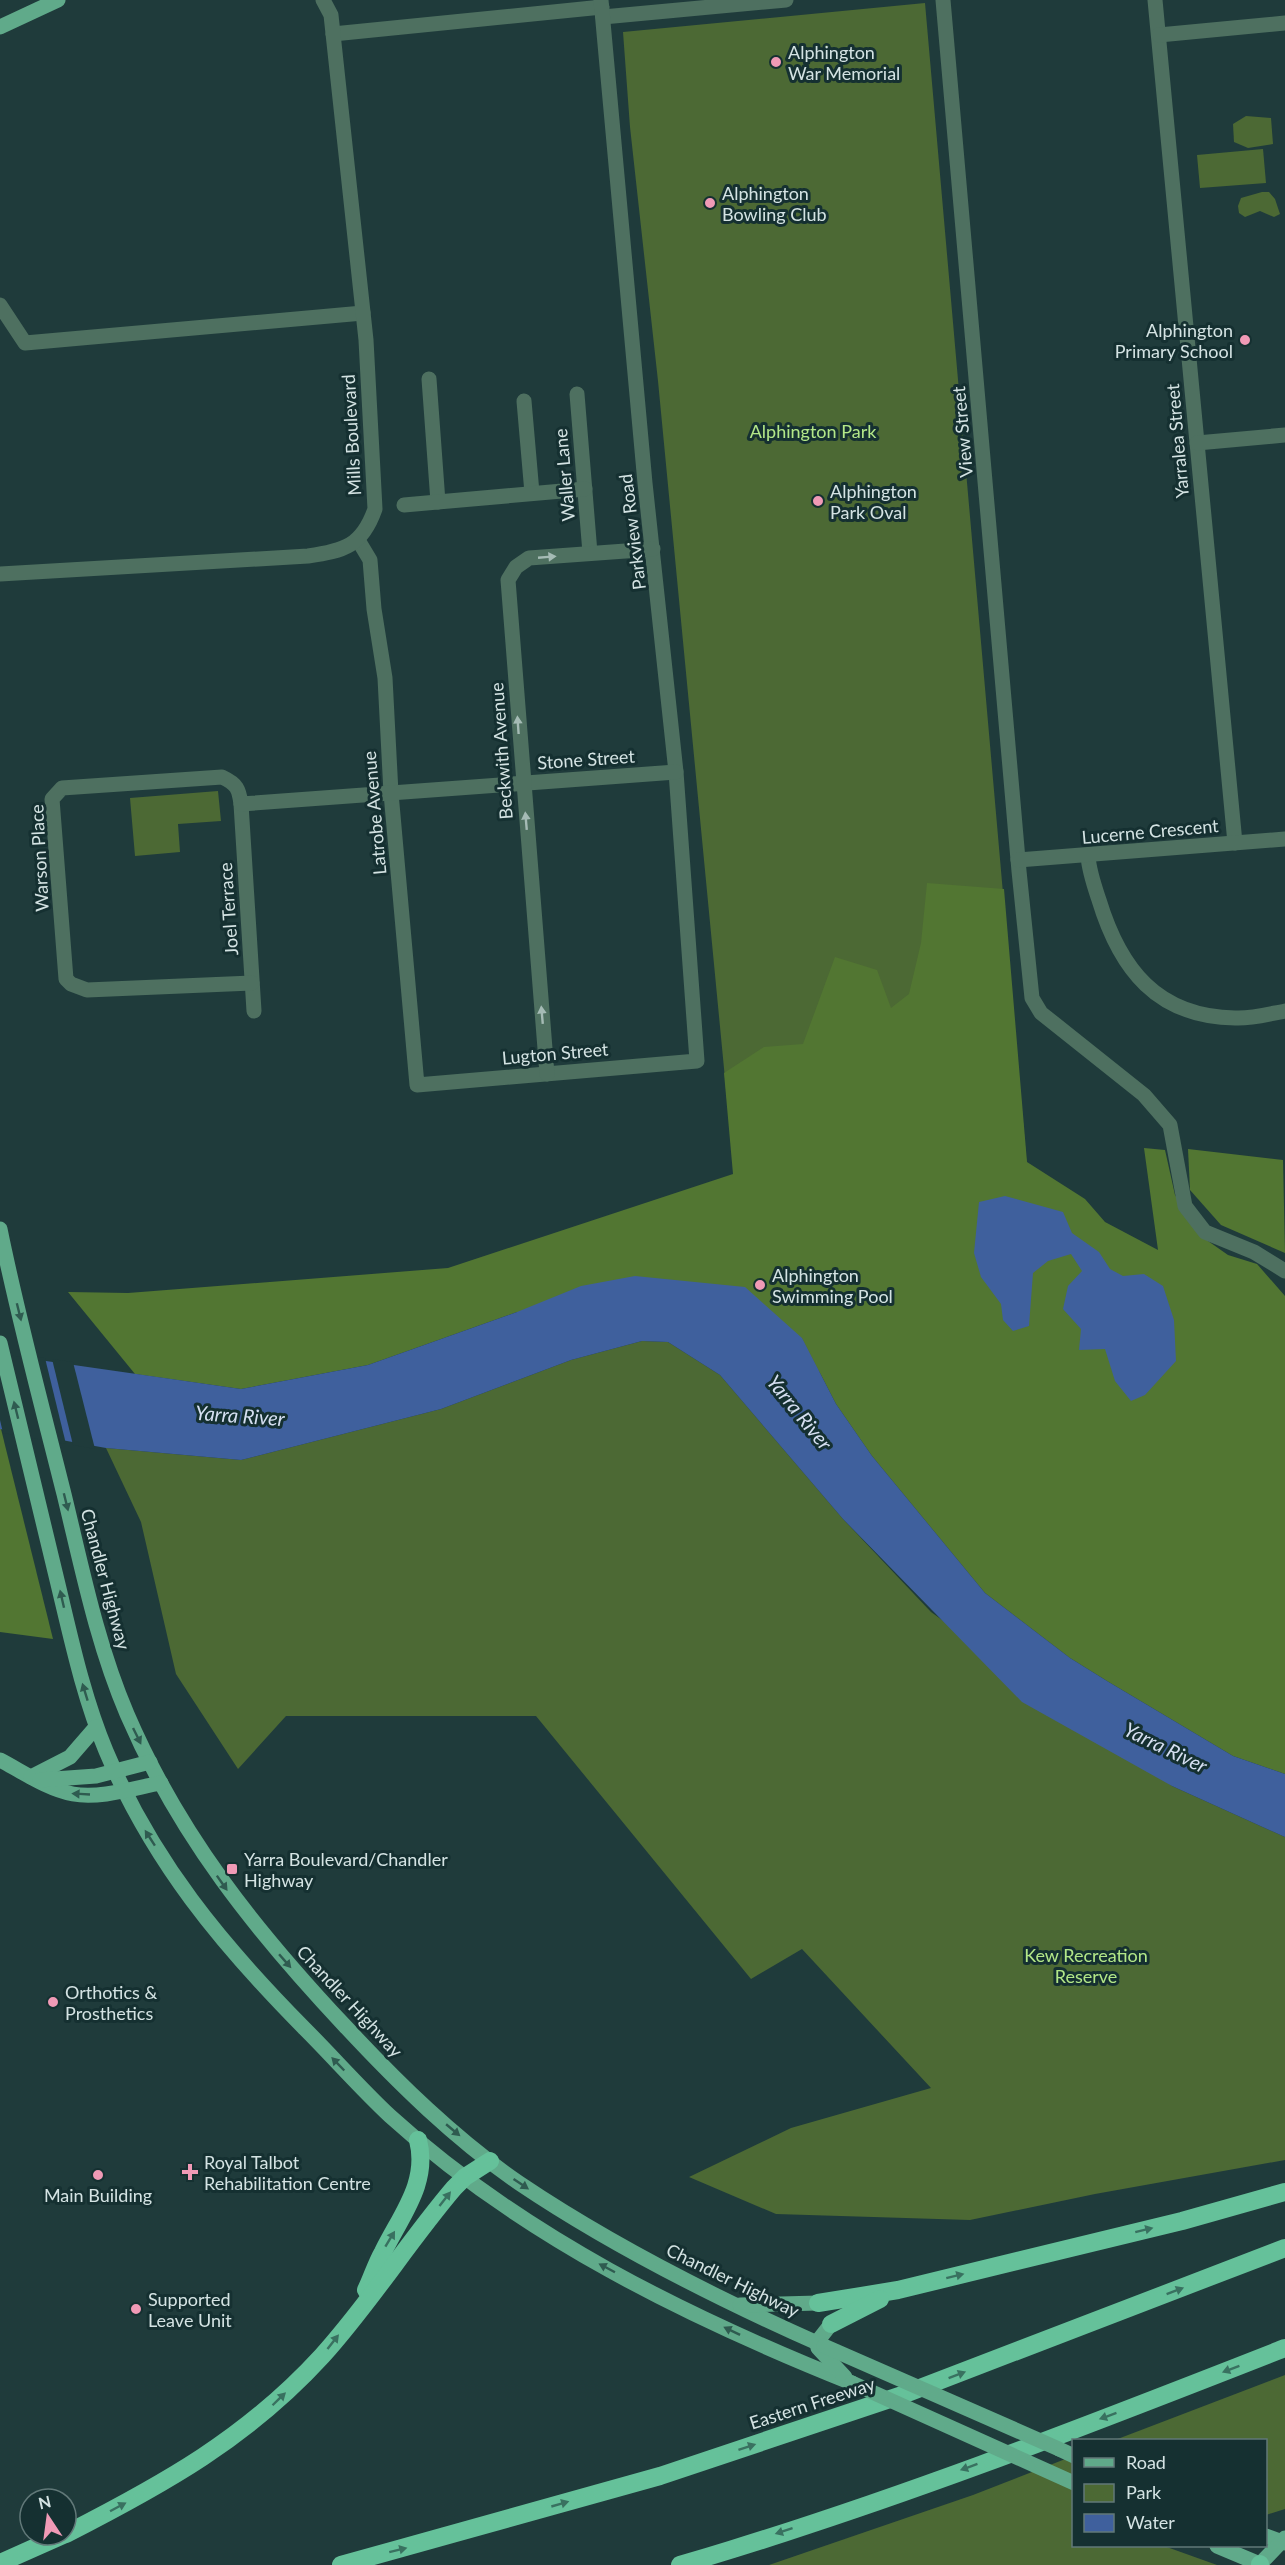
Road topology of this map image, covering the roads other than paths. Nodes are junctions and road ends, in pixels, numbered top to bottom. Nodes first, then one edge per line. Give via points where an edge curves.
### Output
1 (58, 0) edge
2 (323, 0) edge
3 (777, 0) edge
4 (943, 0) edge
5 (1155, 0) edge
6 (602, 8) edge
7 (1285, 23) edge
8 (0, 27) edge
9 (333, 33) junction
10 (1158, 35) junction
11 (0, 305) edge
12 (363, 313) junction
13 (429, 379) dead end
14 (577, 394) dead end
15 (524, 401) dead end
16 (1285, 435) edge
17 (1197, 443) junction
18 (585, 489) junction
19 (532, 493) junction
20 (438, 502) junction
21 (404, 505) dead end
22 (358, 540) junction
23 (653, 549) junction
24 (590, 553) junction
25 (0, 574) edge
26 (676, 772) junction
27 (522, 783) junction
28 (391, 793) junction
29 (241, 804) junction
30 (1285, 839) edge
31 (1235, 843) junction
32 (1088, 856) junction
33 (1018, 860) junction
34 (252, 983) junction
35 (254, 1011) dead end
36 (1285, 1011) edge
37 (697, 1060) joint
38 (547, 1074) junction
39 (417, 1085) joint
40 (0, 1229) edge
41 (1285, 1271) edge
42 (0, 1343) edge
43 (96, 1727) junction
44 (0, 1761) edge
45 (150, 1762) junction
46 (115, 1771) junction
47 (35, 1779) junction
48 (161, 1783) junction
49 (124, 1790) junction
50 (418, 2140) junction
51 (490, 2161) junction
52 (465, 2177) junction
53 (1285, 2192) edge
54 (1285, 2248) edge
55 (898, 2290) junction
56 (818, 2303) joint
57 (740, 2305) junction
58 (357, 2311) junction
59 (831, 2324) joint
60 (820, 2345) junction
61 (1285, 2348) edge
62 (852, 2383) junction
63 (1072, 2455) edge
64 (1072, 2482) edge
65 (78, 2527) edge
66 (1267, 2536) edge
67 (1284, 2541) edge
68 (35, 2547) edge
69 (1219, 2547) edge
70 (0, 2563) edge
71 (341, 2565) edge
72 (680, 2565) edge
73 (1260, 2565) edge

1 - 8 main road
2 - 9 street, Mills Boulevard via 331,15
3 - 6 street
4 - 33 street, View Street
5 - 10 street, Yarralea Street
6 - 9 street
6 - 23 street, Parkview Road
7 - 10 street
9 - 12 street, Mills Boulevard
10 - 17 street, Yarralea Street
11 - 12 street via 25,343
12 - 22 street, Mills Boulevard via 375,509
13 - 20 street
14 - 18 street, Waller Lane
15 - 19 street
16 - 17 street
17 - 31 street, Yarralea Street
18 - 19 street
18 - 24 street, Waller Lane
19 - 20 street
20 - 21 street
22 - 25 street via 334,552 308,556
22 - 28 street, Latrobe Avenue via 370,560 385,678
23 - 24 street, Beckwith Avenue
23 - 26 street, Parkview Road
27 -> 24 street, Beckwith Avenue via 508,580 516,567 529,558
26 - 27 street, Stone Street
26 - 37 street, Parkview Road
27 - 28 street, Stone Street
38 -> 27 street, Beckwith Avenue
28 - 29 street
28 - 39 street, Latrobe Avenue
29 - 34 street, Joel Terrace
29 - 34 street, Warson Place via 234,782 222,777 62,788 52,799 66,979 70,984 87,990
30 - 31 street, Lucerne Crescent
31 - 32 street, Lucerne Crescent
32 - 33 street, Lucerne Crescent
32 - 36 street via 1109,934 1131,972 1165,1000 1196,1012 1235,1018
33 - 41 street, View Street via 1030,986 1041,1013 1144,1095 1170,1125 1185,1206 1205,1232 1254,1252
34 - 35 street, Joel Terrace
37 - 38 street, Lugton Street
38 - 39 street, Lugton Street
40 -> 45 main road, Chandler Highway via 107,1659 125,1710
43 -> 42 main road via 75,1656
43 - 46 main road
43 - 47 main road via 70,1757
44 - 47 main road
45 - 46 main road
45 - 48 main road, Chandler Highway
46 - 47 main road
46 - 49 main road
49 -> 47 main road via 77,1794
48 - 49 main road
48 -> 51 main road, Chandler Highway via 195,1845 247,1917 300,1978 417,2099
50 -> 49 main road via 367,2094 213,1931 140,1823
50 - 52 main road
58 -> 50 highway via 419,2178 422,2157
51 - 52 highway
51 -> 57 main road, Chandler Highway via 620,2247
58 -> 52 highway
62 -> 52 main road via 784,2356 658,2296 526,2220
55 -> 53 highway
71 -> 54 highway, Eastern Freeway via 660,2476 891,2399
55 - 56 highway
55 - 59 highway
56 - 57 main road
57 - 60 main road, Chandler Highway
65 -> 58 highway via 155,2488 234,2438 308,2371
59 - 60 main road
60 - 62 main road
60 - 63 main road, Chandler Highway, bridge
61 -> 72 highway via 877,2500
62 - 64 main road, bridge
66 - 67 main road
67 - 73 main road
68 - 70 highway
69 - 73 main road

